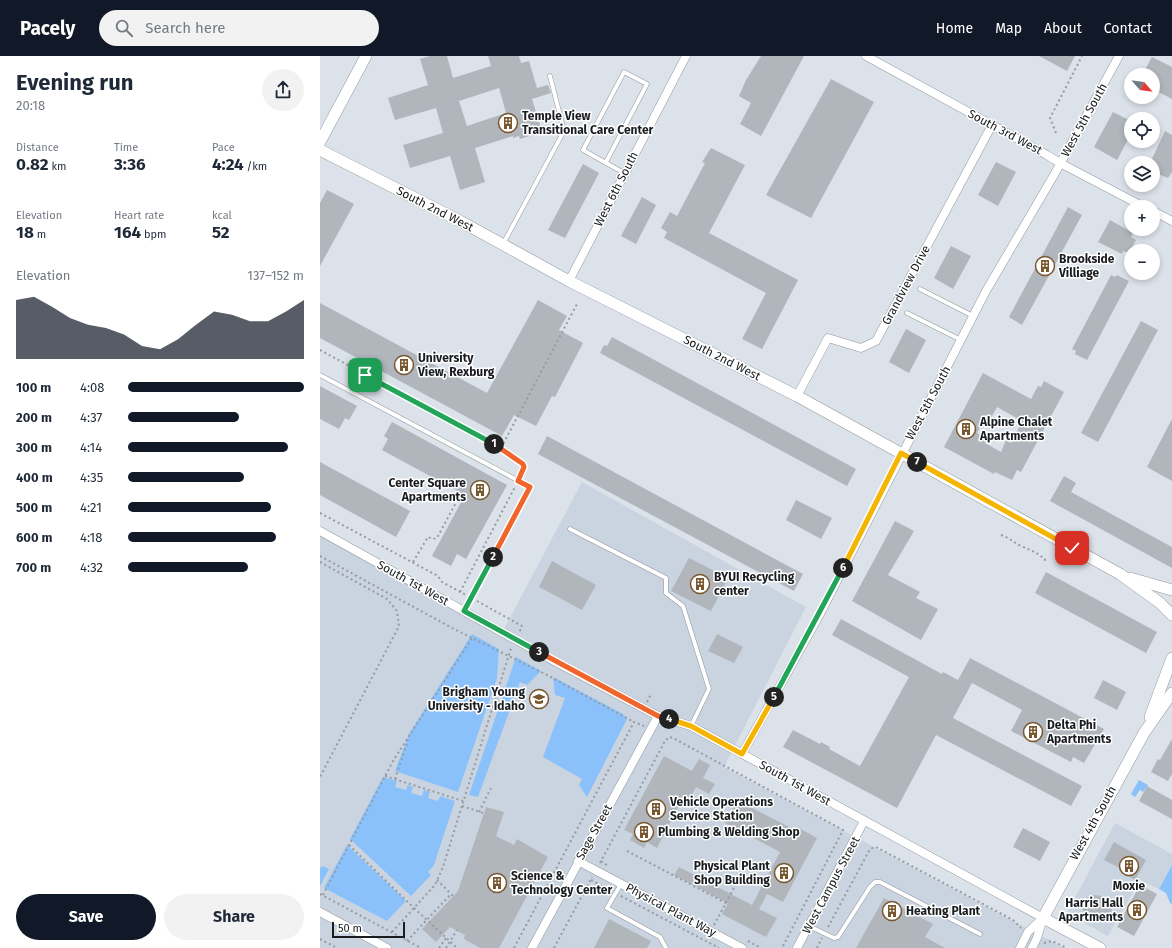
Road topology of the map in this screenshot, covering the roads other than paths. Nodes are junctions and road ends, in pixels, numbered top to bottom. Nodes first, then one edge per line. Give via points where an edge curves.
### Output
1 (366, 56) edge
2 (686, 56) edge
3 (866, 56) edge
4 (1119, 56) edge
5 (550, 76) dead end
6 (992, 126) junction
7 (320, 142) edge
8 (320, 150) edge
9 (606, 162) junction
10 (1060, 163) junction
11 (624, 173) junction
12 (1131, 200) edge
13 (1160, 215) edge
14 (1172, 221) edge
15 (503, 245) junction
16 (569, 280) junction
17 (920, 289) dead end
18 (907, 313) dead end
19 (973, 317) junction
20 (961, 340) junction
21 (320, 375) edge
22 (797, 396) junction
23 (901, 453) junction
24 (570, 529) dead end
25 (320, 531) edge
26 (1120, 574) junction
27 (1172, 590) edge
28 (464, 611) junction
29 (1172, 615) edge
30 (1172, 658) edge
31 (1172, 693) edge
32 (658, 716) junction
33 (691, 726) junction
34 (1146, 729) junction
35 (742, 754) junction
36 (864, 821) junction
37 (578, 861) junction
38 (621, 884) junction
39 (320, 912) edge
40 (1043, 918) junction
41 (809, 926) junction
42 (980, 934) dead end
43 (387, 948) edge
44 (532, 948) edge
45 (666, 948) edge
46 (742, 948) edge
47 (797, 948) edge
48 (1020, 948) edge
49 (1032, 948) edge
50 (1100, 948) edge

1 - 7 main road
2 - 11 street, West 6th South
3 - 6 street, South 3rd West
4 - 10 street, West 5th South
5 - 15 lane via 564,131
6 - 10 street, South 3rd West
6 - 22 street, Grandview Drive via 876,341 861,348 828,338
8 - 15 main road, South 2nd West
9 - 9 lane via 583,150 624,72 647,84
9 - 11 lane
10 - 12 street, South 3rd West
10 - 19 street, West 5th South
11 - 16 street, West 6th South
13 - 14 street
15 - 16 main road, South 2nd West
16 - 22 main road, South 2nd West
17 - 19 lane
18 - 20 lane
19 - 20 street, West 5th South
20 - 23 street, West 5th South
21 - 28 lane via 530,487
22 - 23 main road, South 2nd West
23 - 26 main road, South 2nd West
23 - 35 street, West 5th South via 820,614
24 - 33 lane via 666,578 666,593 682,606 709,690
25 - 28 street, South 1st West
26 - 27 main road, South 2nd West
26 - 29 main road, South 2nd West via 1160,602
28 - 32 street, South 1st West
30 - 34 main road, West 4th South
31 - 34 main road, West 4th South
32 - 33 street, South 1st West
32 - 37 street, Sage Street
33 - 35 street, South 1st West
34 - 40 main road, West 4th South
35 - 36 street, South 1st West
36 - 40 street, South 1st West
36 - 41 street, West Campus Street
37 - 38 street, Physical Plant Way
37 - 44 street, Sage Street
38 - 45 lane via 607,908 660,937
38 - 46 street, Physical Plant Way
39 - 43 street
40 - 48 street via 1028,932
40 - 49 street
40 - 50 main road, South 1st West
41 - 42 lane via 838,938 870,887 875,882 880,882
41 - 47 street, West Campus Street

